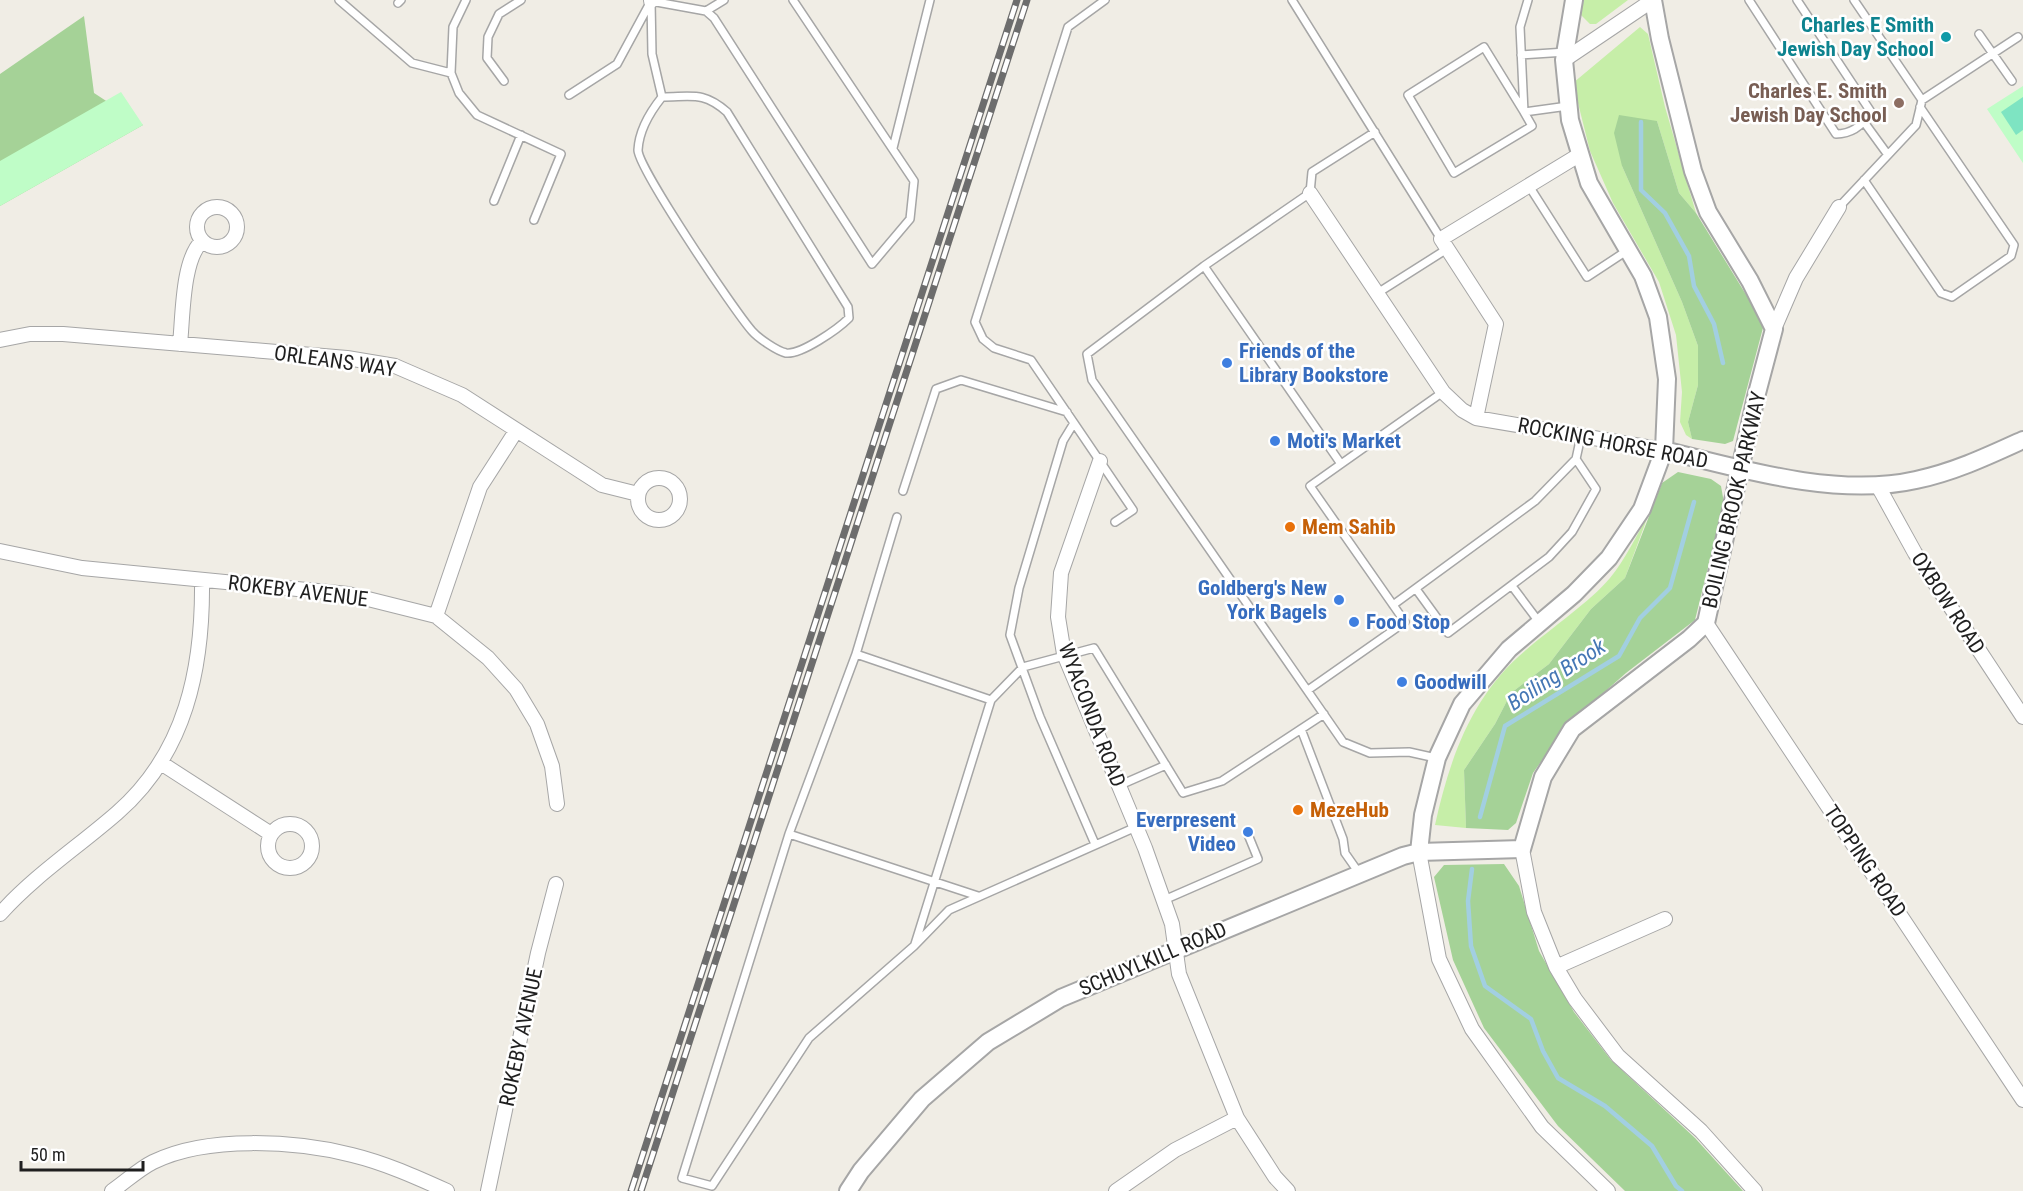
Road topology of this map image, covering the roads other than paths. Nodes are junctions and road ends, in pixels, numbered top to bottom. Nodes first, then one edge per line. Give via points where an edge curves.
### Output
1 (339, 0) edge
2 (466, 0) edge
3 (521, 0) edge
4 (651, 0) edge
5 (724, 0) edge
6 (793, 0) edge
7 (930, 0) edge
8 (1105, 0) edge
9 (1292, 0) edge
10 (1528, 0) edge
11 (1574, 0) edge
12 (1653, 0) edge
13 (1749, 0) edge
14 (1797, 0) edge
15 (1854, 0) edge
16 (706, 10) junction
17 (1979, 34) dead end
18 (2018, 37) dead end
19 (1993, 53) junction
20 (1521, 55) junction
21 (1565, 56) junction
22 (451, 73) junction
23 (504, 81) dead end
24 (2012, 81) dead end
25 (569, 95) dead end
26 (662, 97) junction
27 (1921, 104) junction
28 (1568, 106) junction
29 (1524, 112) junction
30 (1864, 122) junction
31 (1375, 132) junction
32 (521, 135) junction
33 (892, 148) junction
34 (1579, 155) junction
35 (1888, 155) junction
36 (1864, 180) junction
37 (1529, 186) junction
38 (1310, 192) junction
39 (494, 201) dead end
40 (1839, 207) joint
41 (534, 220) dead end
42 (202, 241) dead end
43 (1444, 244) junction
44 (1628, 250) junction
45 (1204, 266) junction
46 (1376, 294) junction
47 (1774, 329) junction
48 (0, 340) edge
49 (180, 344) junction
50 (1443, 392) junction
51 (1067, 412) junction
52 (1476, 418) junction
53 (1074, 423) junction
54 (516, 431) junction
55 (1581, 436) junction
56 (2023, 440) edge
57 (1664, 450) junction
58 (1576, 459) junction
59 (1100, 461) junction
60 (1341, 464) junction
61 (1741, 469) junction
62 (1878, 486) junction
63 (903, 491) dead end
64 (638, 494) dead end
65 (897, 517) dead end
66 (1115, 522) dead end
67 (0, 551) edge
68 (202, 581) junction
69 (1512, 586) junction
70 (1416, 589) junction
71 (1393, 605) junction
72 (436, 616) junction
73 (1706, 622) junction
74 (1540, 623) junction
75 (856, 654) junction
76 (1064, 654) junction
77 (1023, 667) junction
78 (1308, 690) junction
79 (991, 700) junction
80 (1324, 714) junction
81 (2023, 717) edge
82 (1301, 729) junction
83 (1437, 758) junction
84 (161, 763) junction
85 (1166, 765) junction
86 (1118, 786) junction
87 (557, 804) dead end
88 (1136, 827) junction
89 (1247, 832) dead end
90 (272, 834) dead end
91 (789, 834) junction
92 (1095, 844) junction
93 (1522, 849) junction
94 (1419, 852) junction
95 (1359, 873) junction
96 (934, 881) junction
97 (556, 884) dead end
98 (978, 896) junction
99 (1164, 900) junction
100 (0, 914) edge
101 (1665, 919) dead end
102 (914, 946) junction
103 (1177, 948) junction
104 (1556, 967) junction
105 (2023, 1100) edge
106 (1237, 1118) junction
107 (112, 1191) edge
108 (447, 1191) edge
109 (488, 1191) edge
110 (848, 1191) edge
111 (1116, 1191) edge
112 (1288, 1191) edge
113 (1608, 1191) edge
114 (1755, 1191) edge

1 - 22 lane via 412,63
2 - 22 lane via 453,27
3 - 23 lane via 499,14 488,37 488,58
4 - 16 lane
4 - 25 lane via 617,64
4 - 26 lane via 652,54
5 - 16 lane
6 - 33 lane
7 - 33 lane
8 - 51 lane via 1068,27 975,322 983,339 994,348 1031,360
9 - 31 lane
10 - 20 lane via 1520,27
11 - 21 street
12 - 21 street
12 - 47 street via 1694,171 1708,212 1750,280
13 - 30 lane via 1836,134 1846,134
14 - 30 lane via 1871,112
15 - 27 lane
16 - 33 lane via 872,264 910,219 914,181
17 - 19 lane
18 - 19 lane
19 - 24 lane
19 - 27 lane
20 - 21 lane
20 - 29 lane
21 - 28 street
22 - 32 lane via 459,93 477,115
26 - 26 lane via 703,95 727,112 848,307 849,318 842,325 797,352 785,353 753,333 642,165 638,151 647,117
27 - 35 lane via 1916,125
27 - 36 lane via 2014,245 2011,256 1952,297 1941,293
28 - 29 lane
28 - 34 street
29 - 29 lane via 1484,47 1408,95 1454,173 1532,126
30 - 35 lane
31 - 38 lane via 1312,172
31 - 43 lane
32 - 39 lane
32 - 41 lane via 561,154
34 - 37 street
34 - 44 street via 1589,183
35 - 36 lane
36 - 40 lane
37 - 43 street
37 - 44 lane via 1587,277
38 - 45 lane
38 - 46 street, ROCKING HORSE ROAD
40 - 47 street via 1796,278
42 - 49 street via 190,262
43 - 46 lane
43 - 52 street via 1496,324
44 - 57 street via 1643,276 1658,317 1666,378
45 - 60 lane
45 - 78 lane via 1086,354 1092,380
46 - 50 street, ROCKING HORSE ROAD
47 - 61 street, BOILING BROOK PARKWAY
48 - 49 street, ORLEANS WAY via 30,334 63,334
49 - 54 street, ORLEANS WAY via 347,358 395,366 462,395
50 - 52 street, ROCKING HORSE ROAD
50 - 60 lane
51 - 53 lane
51 - 63 lane via 961,380 936,389
52 - 55 street, ROCKING HORSE ROAD
53 - 59 lane
53 - 77 lane via 1063,441 1019,588 1010,635
54 - 64 street, ORLEANS WAY via 602,485
54 - 72 street via 480,487
55 - 57 street, ROCKING HORSE ROAD
55 - 58 lane
56 - 62 street, ROCKING HORSE ROAD via 1969,465
57 - 61 street, ROCKING HORSE ROAD
57 - 74 street via 1642,509 1609,558
58 - 69 lane via 1596,489 1572,532 1549,558
58 - 70 lane via 1535,501
59 - 66 lane via 1133,510
59 - 76 street, WYACONDA ROAD via 1061,573 1058,617
60 - 71 lane via 1310,486
61 - 62 street, ROCKING HORSE ROAD via 1823,483
61 - 73 street, BOILING BROOK PARKWAY
62 - 81 street, OXBOW ROAD via 1915,553
65 - 75 lane
67 - 68 street, ROKEBY AVENUE via 82,568
68 - 72 street, ROKEBY AVENUE via 348,594
68 - 84 street via 193,686 184,718
69 - 70 lane via 1448,633
69 - 74 lane
70 - 71 lane
71 - 78 lane via 1405,622
72 - 87 street, ROKEBY AVENUE via 488,658 516,689 537,724 552,766
73 - 93 street, BOILING BROOK PARKWAY via 1572,729 1543,777
73 - 105 street, TOPPING ROAD
74 - 83 street via 1509,649 1462,704
75 - 79 lane
75 - 91 lane
76 - 77 lane
76 - 85 lane via 1095,648
76 - 86 street, WYACONDA ROAD
77 - 79 lane
77 - 92 lane via 1040,717
78 - 80 lane
79 - 96 lane
80 - 82 lane
80 - 83 lane via 1343,742 1371,753 1409,752
82 - 85 lane via 1222,781 1183,793
82 - 95 lane via 1345,853
83 - 94 street via 1423,815
84 - 90 street
84 - 100 street via 119,811 25,886
85 - 86 lane
86 - 88 street, WYACONDA ROAD
88 - 92 lane
88 - 99 street, WYACONDA ROAD
89 - 99 lane via 1258,859
91 - 96 lane
91 - 102 lane via 682,1178 712,1186 808,1038
92 - 98 lane
93 - 94 street, SCHUYLKILL ROAD
93 - 104 street, BOILING BROOK PARKWAY via 1534,912
94 - 95 street, SCHUYLKILL ROAD
94 - 113 street via 1439,959 1472,1029 1542,1127
95 - 103 street, SCHUYLKILL ROAD
96 - 98 lane
96 - 102 lane
97 - 109 street, ROKEBY AVENUE
98 - 102 lane via 949,910
99 - 103 street, WYACONDA ROAD
101 - 104 street
103 - 106 street, WYACONDA ROAD via 1179,974
103 - 110 street, SCHUYLKILL ROAD via 1061,998 988,1042 922,1099
104 - 114 street, BOILING BROOK PARKWAY via 1618,1056 1701,1131
106 - 111 street via 1175,1150
106 - 112 street, WYACONDA ROAD via 1275,1178
107 - 108 street via 153,1162 193,1148 242,1143 310,1147 353,1155

